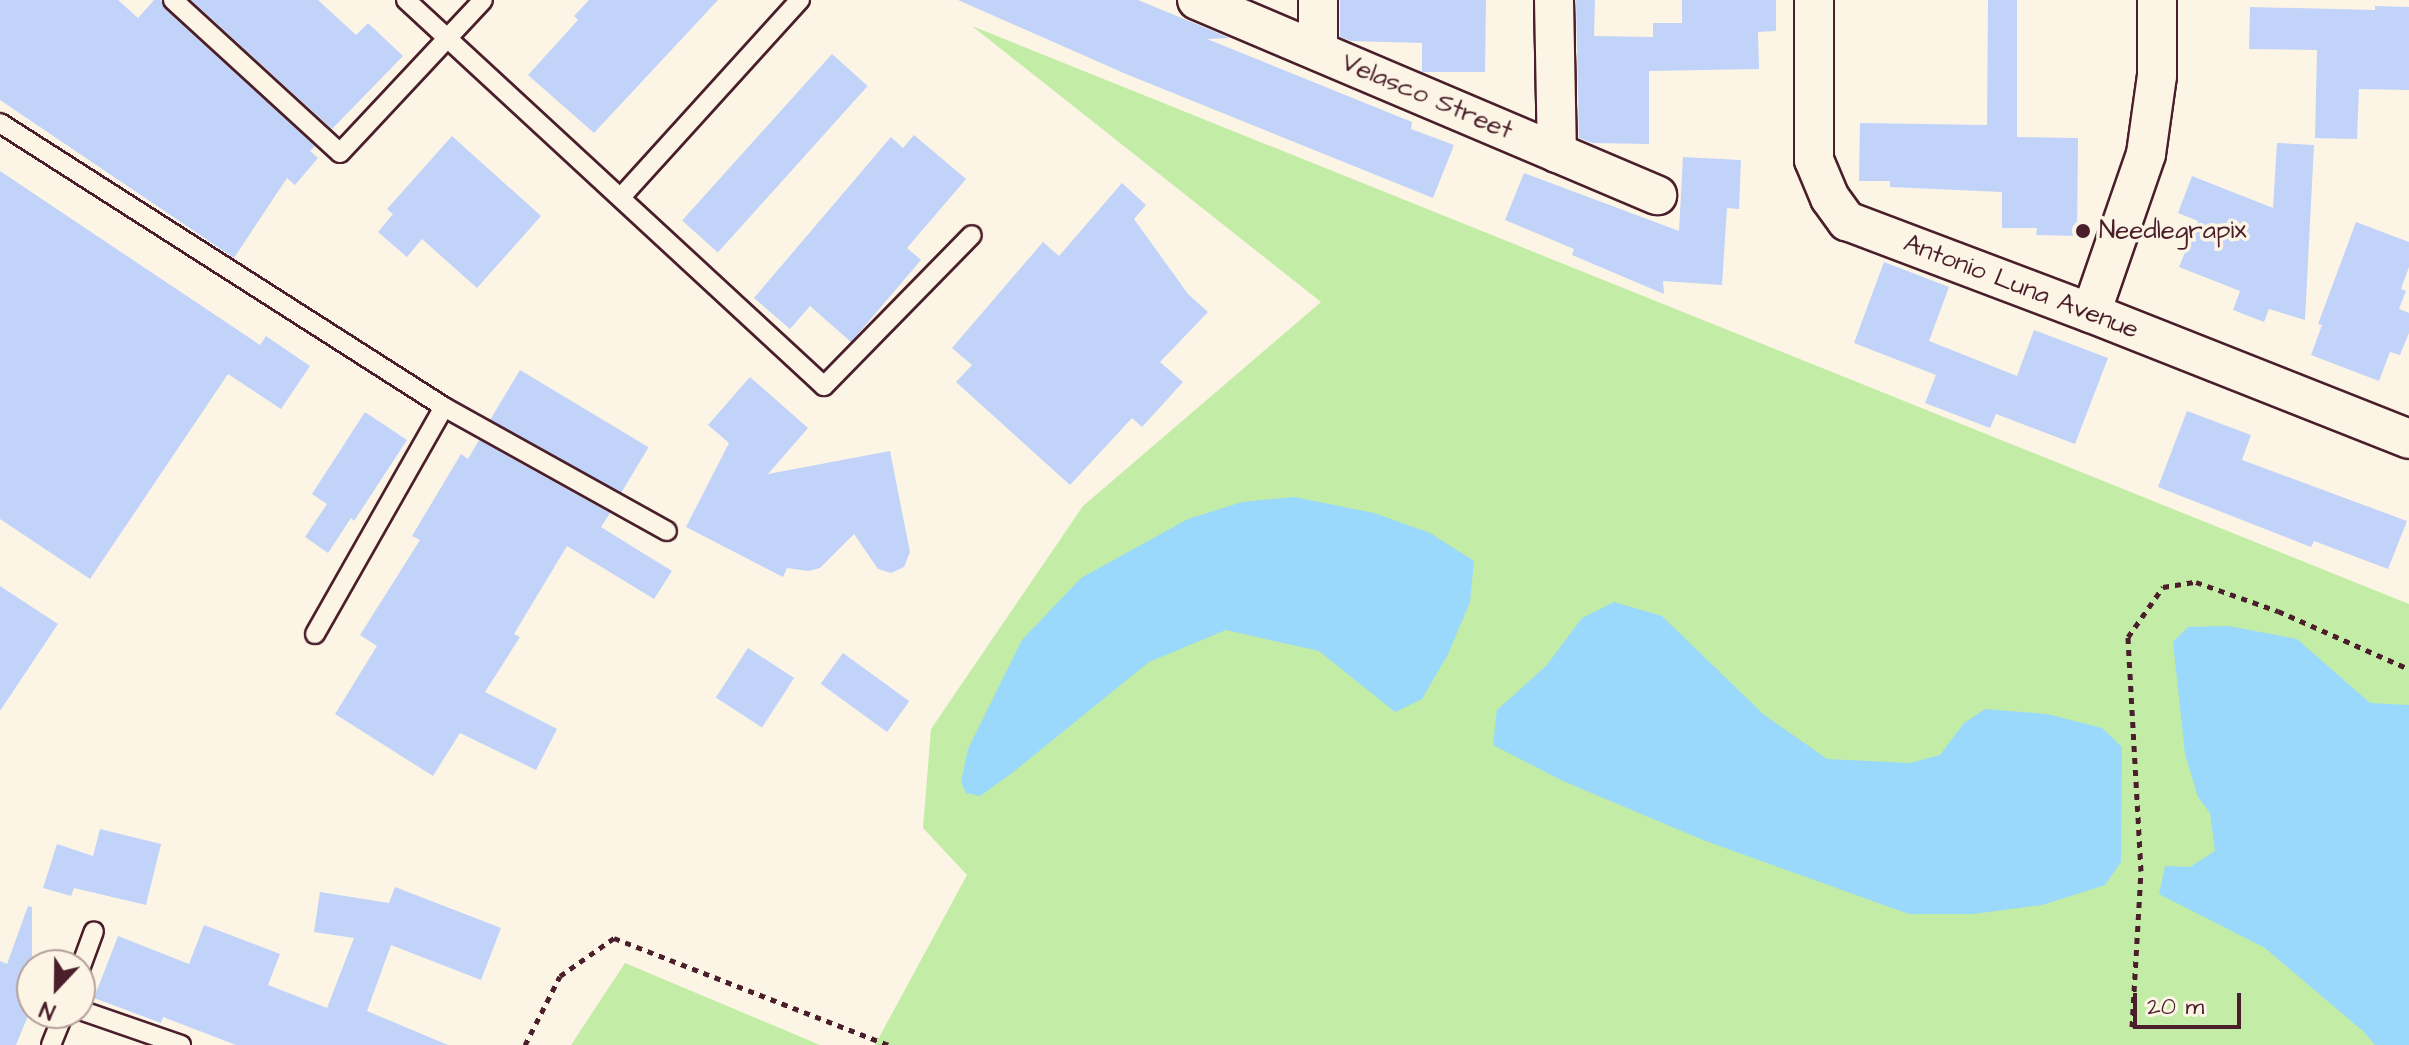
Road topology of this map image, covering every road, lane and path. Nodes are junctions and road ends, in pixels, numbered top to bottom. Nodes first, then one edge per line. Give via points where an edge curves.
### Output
1 (173, 0) edge
2 (406, 0) edge
3 (483, 0) edge
4 (800, 0) edge
5 (1197, 0) edge
6 (1318, 0) edge
7 (1554, 0) edge
8 (1814, 0) edge
9 (2157, 0) edge
10 (447, 37) junction
11 (1318, 51) junction
12 (0, 123) edge
13 (1557, 153) junction
14 (1657, 195) dead end
15 (622, 196) junction
16 (972, 235) dead end
17 (2091, 313) junction
18 (444, 407) junction
19 (2407, 433) edge
20 (667, 531) dead end
21 (315, 634) dead end
22 (2409, 669) edge
23 (94, 931) dead end
24 (87, 949) edge
25 (96, 1016) edge
26 (2132, 1027) dead end
27 (181, 1045) edge
28 (525, 1045) edge
29 (889, 1045) edge

1 - 10 lane via 340,153
2 - 10 lane
3 - 10 lane
4 - 15 lane
5 - 11 street, Velasco Street
6 - 11 street
7 - 13 street
8 - 17 street, Antonio Luna Avenue via 1814,160 1830,198 1847,221
9 - 17 street via 2157,76 2146,154
10 - 15 lane
11 - 13 street, Velasco Street
12 - 18 lane
13 - 14 street, Velasco Street
15 - 16 lane via 824,386
17 - 19 street, Antonio Luna Avenue
18 - 20 lane
18 - 21 lane
22 - 26 path via 2278,611 2196,582 2163,587 2128,637 2141,871
23 - 24 lane
25 - 27 lane
28 - 29 path via 560,976 614,938

